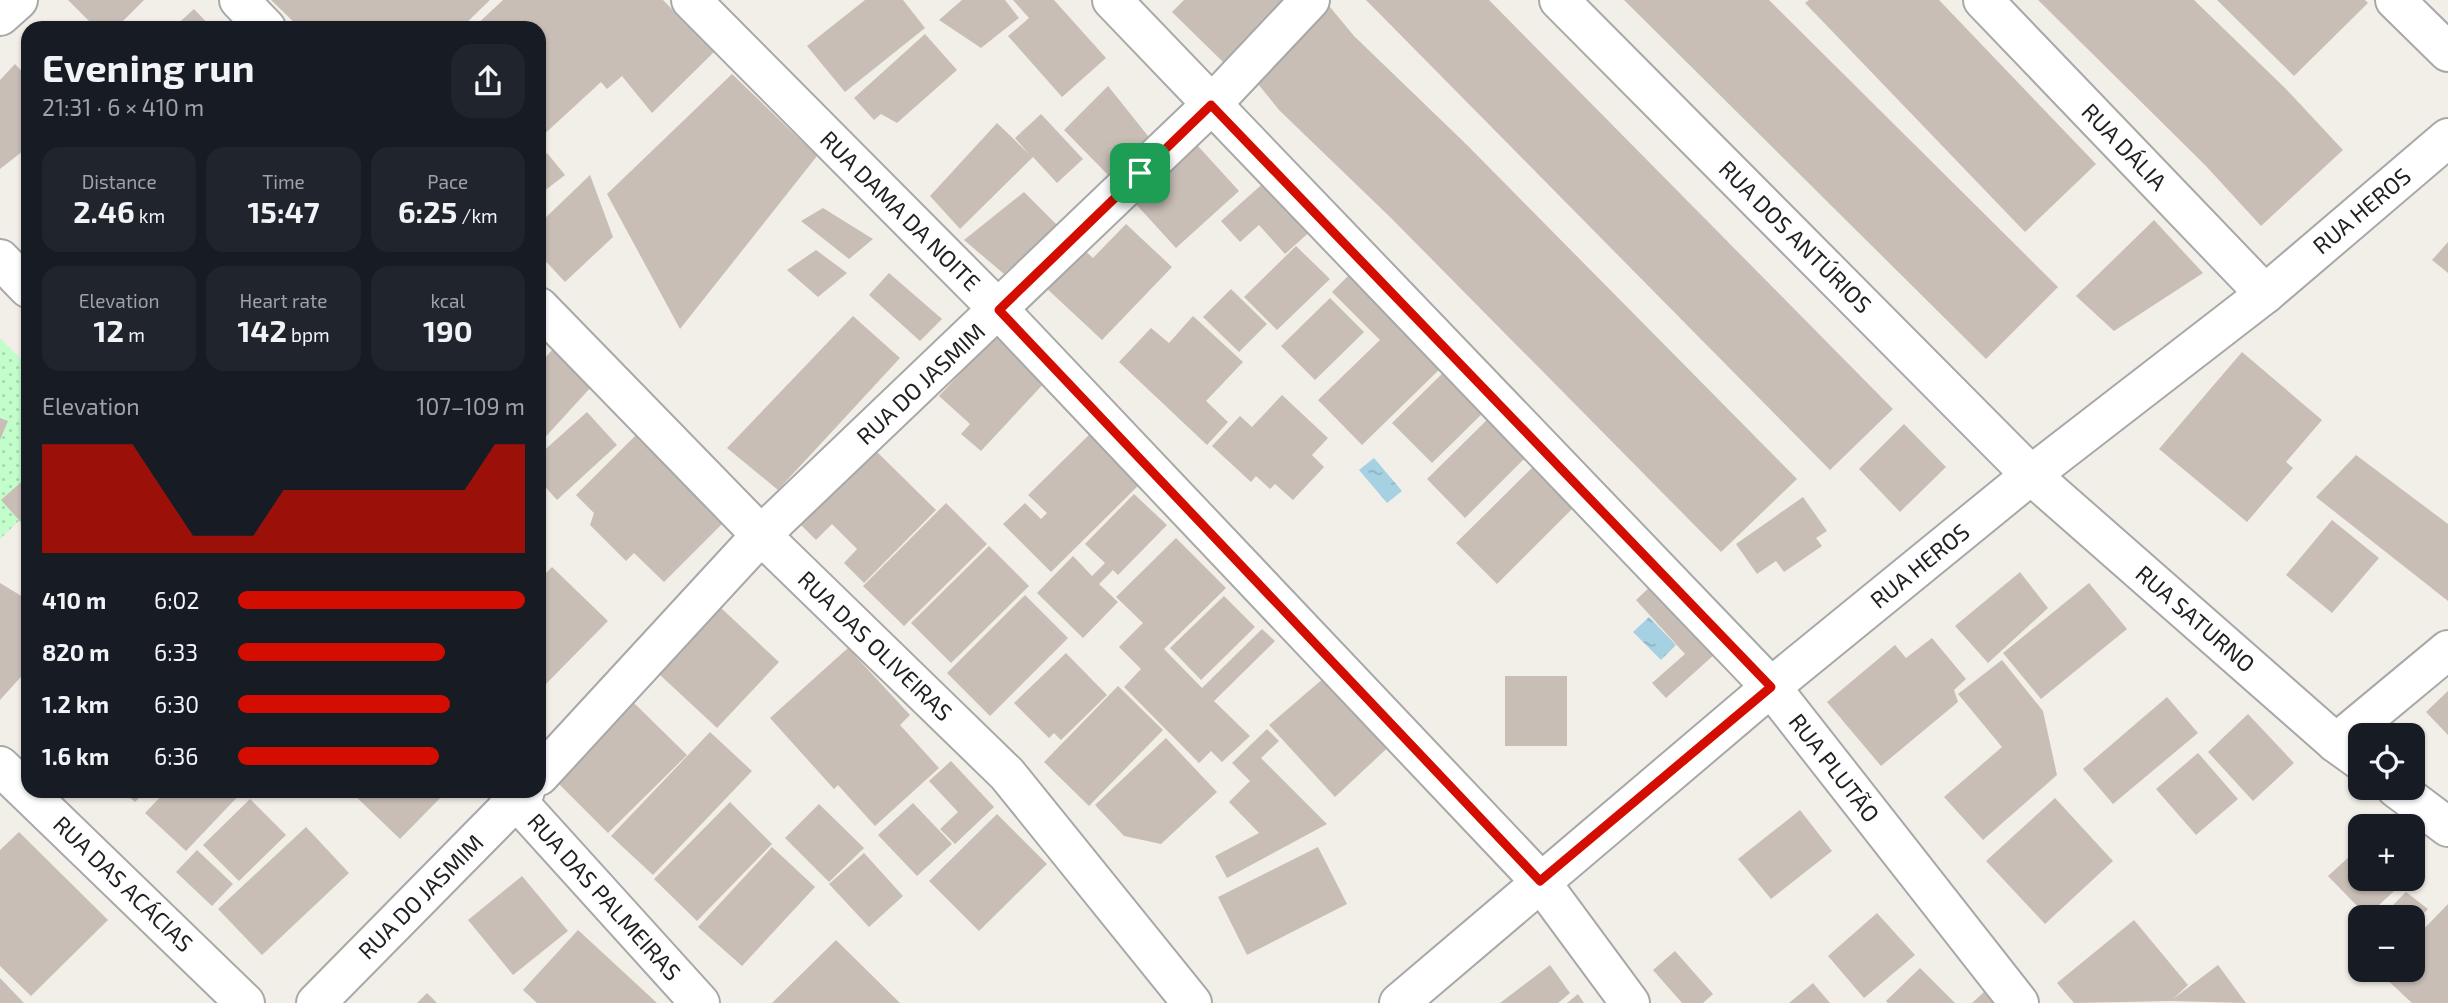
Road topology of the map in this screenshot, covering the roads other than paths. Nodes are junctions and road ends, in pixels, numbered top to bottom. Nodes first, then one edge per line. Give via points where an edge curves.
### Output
1 (18, 0) edge
2 (239, 0) edge
3 (691, 0) edge
4 (1112, 0) edge
5 (1310, 0) edge
6 (1559, 0) edge
7 (1983, 0) edge
8 (2395, 0) edge
9 (0, 16) edge
10 (259, 21) edge
11 (2448, 52) edge
12 (1211, 105) junction
13 (2448, 138) edge
14 (0, 259) edge
15 (21, 281) edge
16 (2265, 294) junction
17 (999, 310) junction
18 (546, 314) edge
19 (2031, 475) junction
20 (761, 535) junction
21 (2448, 650) edge
22 (1771, 687) junction
23 (2376, 723) edge
24 (2348, 752) edge
25 (546, 763) edge
26 (0, 766) edge
27 (21, 786) edge
28 (33, 798) edge
29 (513, 798) edge
30 (529, 798) edge
31 (2412, 800) edge
32 (2448, 827) edge
33 (1540, 881) junction
34 (245, 1003) edge
35 (317, 1003) edge
36 (700, 1003) edge
37 (1192, 1003) edge
38 (1399, 1003) edge
39 (1630, 1003) edge
40 (2019, 1003) edge

1 - 9 street
2 - 10 street
3 - 17 street, RUA DAMA DA NOITE
4 - 12 street, RUA PLUTÃO
5 - 12 street, RUA DO JASMIM
6 - 19 street, RUA DOS ANTÚRIOS
7 - 16 street, RUA DÁLIA
8 - 11 street
12 - 17 street, RUA DO JASMIM
12 - 22 street, RUA PLUTÃO
13 - 16 street, RUA HEROS
14 - 15 street
16 - 19 street, RUA HEROS
17 - 20 street, RUA DO JASMIM
17 - 33 street, RUA DAMA DA NOITE
18 - 20 street, RUA DAS OLIVEIRAS
19 - 22 street, RUA HEROS
19 - 24 street, RUA SATURNO
20 - 25 street, RUA DO JASMIM
20 - 37 street, RUA DAS OLIVEIRAS via 1007,774
21 - 23 street
22 - 33 street, RUA HEROS
22 - 40 street, RUA PLUTÃO
26 - 27 street, RUA DAS ACÁCIAS
28 - 34 street, RUA DAS ACÁCIAS
29 - 35 street, RUA DO JASMIM
30 - 36 street, RUA DAS PALMEIRAS
31 - 32 street
33 - 38 street, RUA HEROS
33 - 39 street, RUA DAMA DA NOITE

